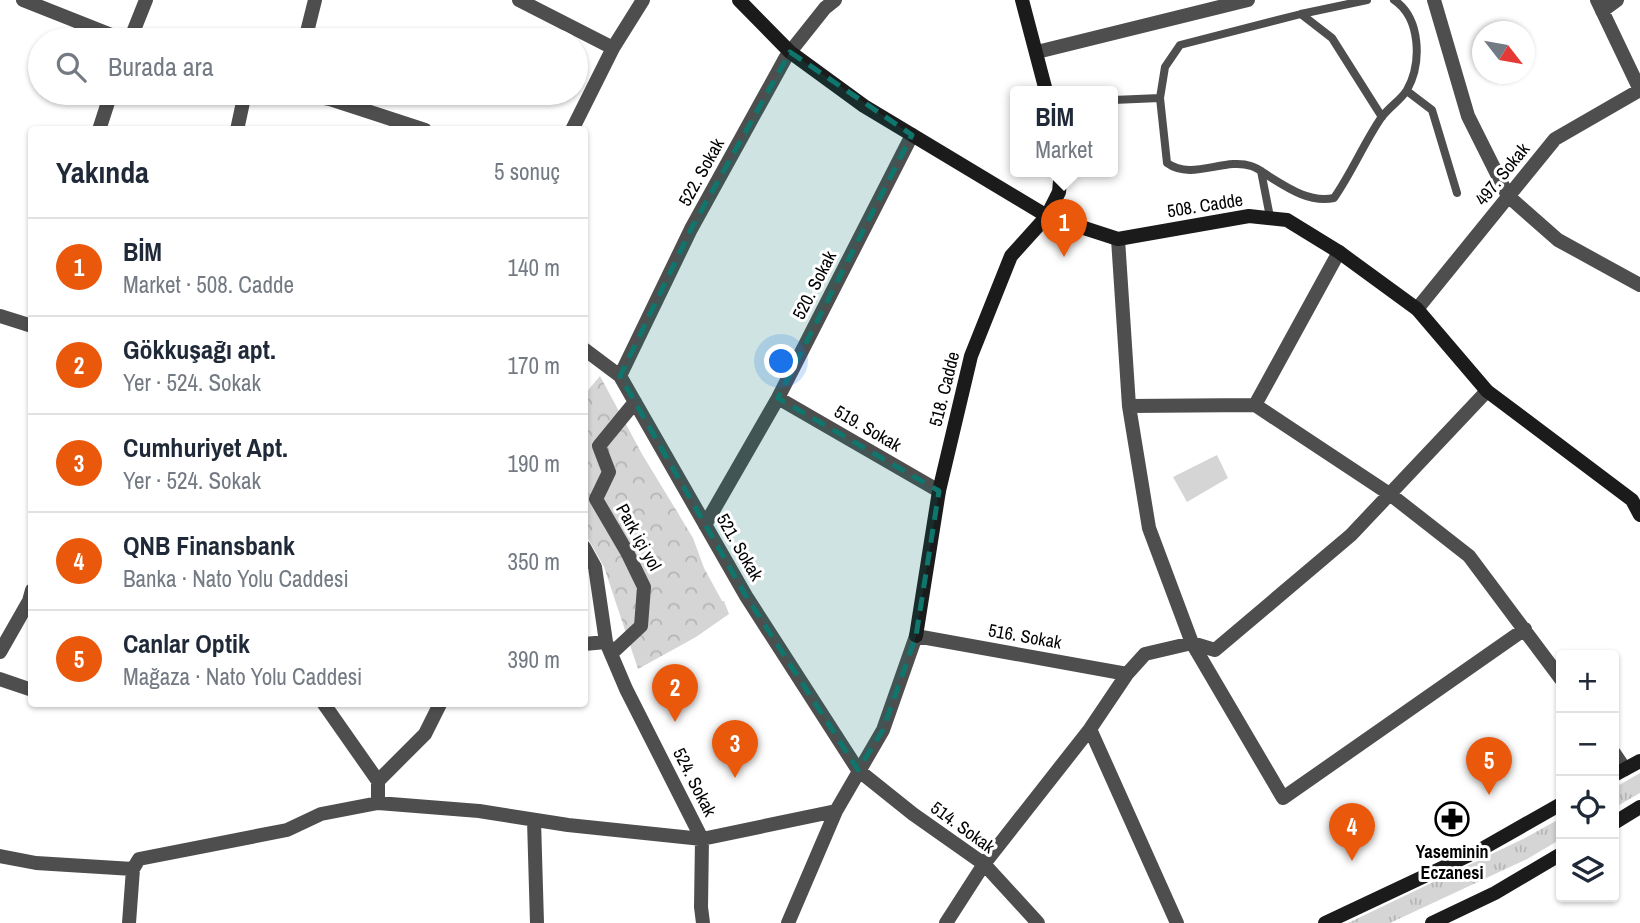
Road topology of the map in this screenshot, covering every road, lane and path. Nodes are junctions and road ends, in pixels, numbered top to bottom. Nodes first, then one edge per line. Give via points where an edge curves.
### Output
1 (23, 0) edge
2 (146, 0) edge
3 (315, 0) edge
4 (519, 0) edge
5 (643, 0) edge
6 (739, 0) edge
7 (835, 0) edge
8 (1022, 0) edge
9 (1248, 0) edge
10 (1367, 0) edge
11 (1394, 0) edge
12 (1434, 0) edge
13 (1616, 0) edge
14 (1229, 2) edge
15 (1600, 5) edge
16 (1301, 14) junction
17 (94, 28) edge
18 (135, 28) edge
19 (307, 28) edge
20 (574, 28) edge
21 (588, 35) edge
22 (613, 48) junction
23 (790, 52) junction
24 (1037, 52) junction
25 (1045, 86) edge
26 (1640, 90) edge
27 (1407, 91) junction
28 (588, 98) edge
29 (1160, 98) junction
30 (1118, 100) edge
31 (107, 105) edge
32 (242, 105) edge
33 (348, 105) edge
34 (584, 105) edge
35 (1382, 117) junction
36 (100, 126) edge
37 (238, 126) edge
38 (413, 126) edge
39 (574, 126) edge
40 (912, 135) junction
41 (1261, 171) junction
42 (1060, 177) edge
43 (1457, 192) dead end
44 (1508, 196) junction
45 (1047, 216) junction
46 (1270, 217) junction
47 (1118, 239) junction
48 (1339, 252) junction
49 (1640, 285) edge
50 (1417, 309) junction
51 (0, 316) edge
52 (28, 325) edge
53 (588, 352) edge
54 (620, 376) junction
55 (1487, 391) junction
56 (778, 398) junction
57 (635, 402) junction
58 (1255, 405) junction
59 (1129, 406) junction
60 (939, 491) junction
61 (1391, 495) junction
62 (1640, 515) edge
63 (705, 524) junction
64 (588, 554) edge
65 (28, 603) edge
66 (1525, 629) junction
67 (916, 636) junction
68 (1192, 643) junction
69 (588, 645) edge
70 (609, 648) junction
71 (0, 652) edge
72 (1556, 672) edge
73 (1128, 674) junction
74 (0, 680) edge
75 (28, 689) edge
76 (326, 707) edge
77 (438, 707) edge
78 (1090, 729) junction
79 (1640, 761) edge
80 (858, 770) junction
81 (1619, 772) edge
82 (378, 781) junction
83 (378, 803) junction
84 (1556, 807) edge
85 (1640, 807) edge
86 (836, 811) junction
87 (534, 820) junction
88 (1619, 820) edge
89 (702, 839) junction
90 (0, 856) edge
91 (1556, 857) edge
92 (985, 864) junction
93 (134, 869) junction
94 (128, 923) edge
95 (537, 923) edge
96 (703, 923) edge
97 (788, 923) edge
98 (946, 923) edge
99 (1038, 923) edge
100 (1177, 923) edge
101 (1325, 923) edge
102 (1432, 923) edge

1 - 17 street
2 - 18 street
3 - 19 street
4 - 20 street
5 - 22 street
6 - 23 street, 508. Cadde
7 - 23 street, 522. Sokak
8 - 24 street
9 - 14 street
10 - 16 lane
11 - 27 lane via 1402,5 1416,36 1415,71
12 - 44 street via 1468,116
13 - 15 street
14 - 24 street
15 - 26 street
16 - 29 lane via 1180,45 1165,68
16 - 35 lane via 1332,38
21 - 22 street
22 - 28 street
23 - 40 street, 508. Cadde
23 - 54 street, 522. Sokak via 691,229
24 - 25 street
26 - 44 street, 497. Sokak via 1555,139
27 - 35 lane
27 - 43 lane via 1432,110
29 - 30 lane
29 - 41 lane via 1167,163 1205,169 1240,164
31 - 36 street
32 - 37 street
33 - 38 street
34 - 39 street
35 - 41 lane via 1335,198 1322,201 1301,194
40 - 45 street, 508. Cadde
40 - 56 street, 520. Sokak
41 - 46 lane
42 - 45 street, 518. Cadde via 1059,192
44 - 49 street via 1558,240
44 - 50 street, 497. Sokak
45 - 47 street, 508. Cadde
45 - 60 street, 518. Cadde via 1011,256 971,356
46 - 47 street, 508. Cadde via 1250,216
46 - 48 street, 508. Cadde via 1287,219
47 - 59 street
48 - 50 street, 508. Cadde
48 - 58 street
50 - 55 street, 508. Cadde
51 - 52 street
53 - 54 street, 521. Sokak
54 - 57 street, 521. Sokak
55 - 61 street
55 - 62 street, 508. Cadde via 1632,500
56 - 60 street, 519. Sokak
56 - 63 street, 520. Sokak
57 - 63 street, 521. Sokak
57 - 70 street, Park içi yol via 599,446 609,472 596,499 644,587 641,626
58 - 59 street
58 - 61 street
59 - 68 street via 1149,528
60 - 67 street, 518. Cadde
61 - 66 street via 1469,556
61 - 68 street via 1351,535 1215,650
63 - 80 street, 521. Sokak
64 - 70 street, 524. Sokak via 595,567
65 - 71 street
66 - 68 street via 1283,798
66 - 72 street
67 - 73 street, 516. Sokak
67 - 80 street via 883,730
68 - 73 street via 1145,654
69 - 70 street
70 - 89 street, 524. Sokak
73 - 78 street
74 - 75 street
76 - 82 street
77 - 82 street via 425,734
78 - 92 street
78 - 100 street
79 - 81 street
80 - 86 street
80 - 92 street, 514. Sokak
82 - 83 street
83 - 87 street
83 - 93 street via 321,814 287,830 139,859
84 - 101 street via 1480,850
85 - 88 street
86 - 89 street
86 - 97 street
87 - 89 street
87 - 95 street
89 - 96 street, 524. Sokak
90 - 93 street
91 - 102 street
92 - 98 street
92 - 99 street, 514. Sokak
93 - 94 street

